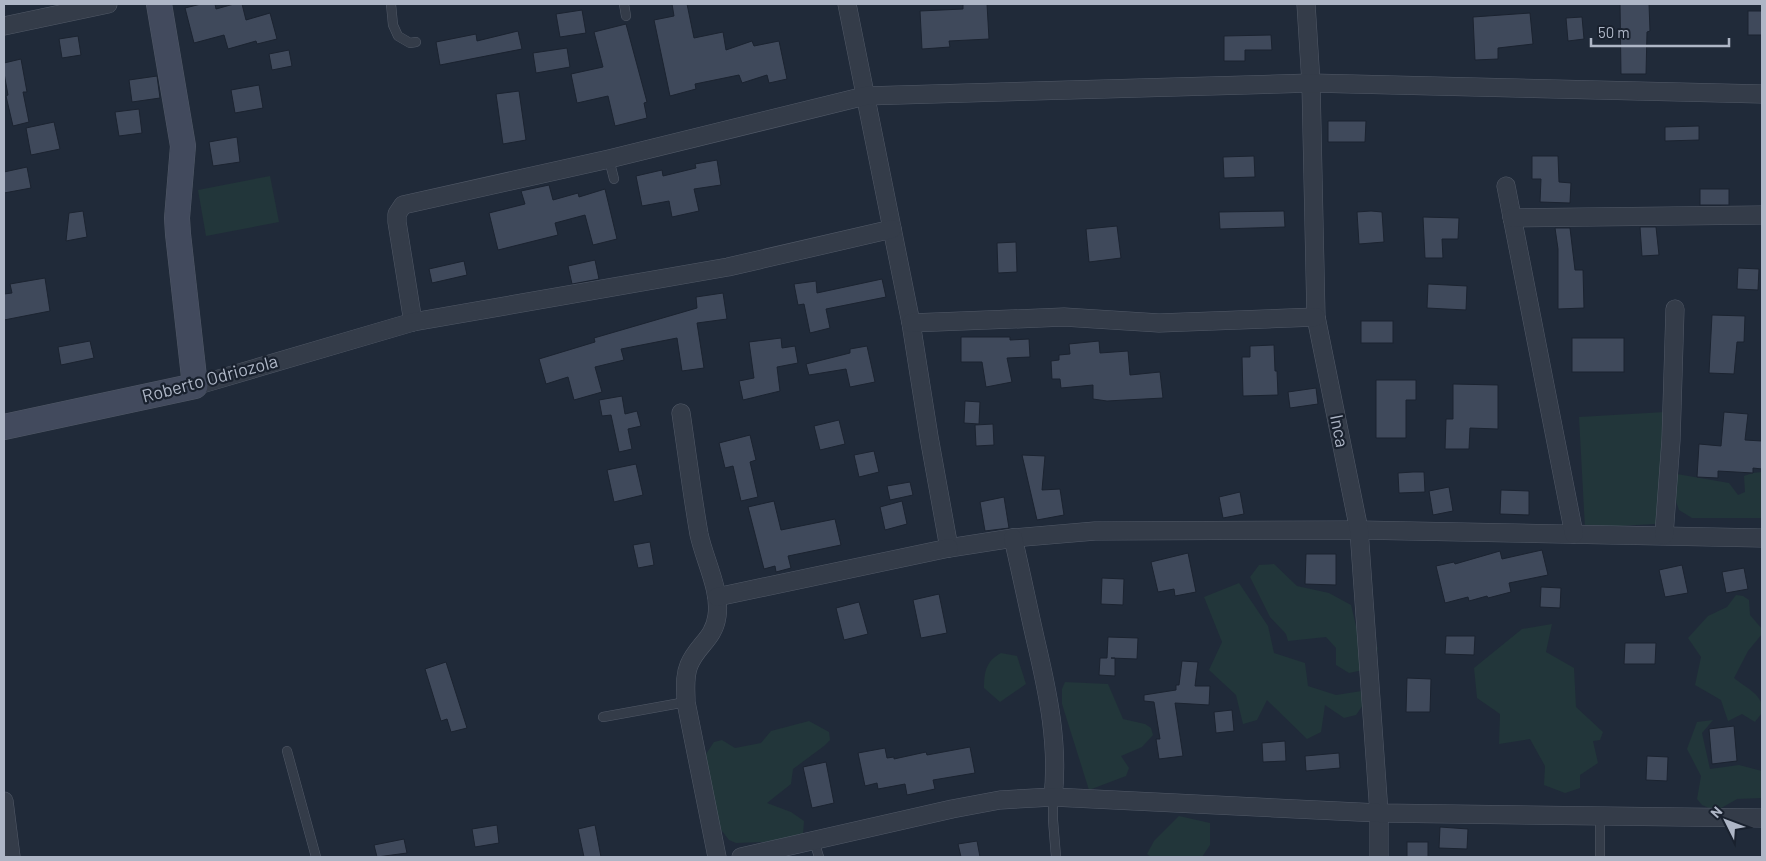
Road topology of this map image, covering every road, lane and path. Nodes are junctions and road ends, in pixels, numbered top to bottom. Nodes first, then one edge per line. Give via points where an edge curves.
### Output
1 (100, 4) edge
2 (159, 4) edge
3 (391, 4) edge
4 (624, 4) edge
5 (847, 4) edge
6 (1306, 4) edge
7 (626, 16) dead end
8 (4, 26) edge
9 (416, 42) dead end
10 (1311, 83) junction
11 (1762, 94) edge
12 (866, 96) junction
13 (609, 160) junction
14 (614, 179) dead end
15 (1506, 186) dead end
16 (1762, 215) edge
17 (1512, 218) junction
18 (892, 229) junction
19 (1675, 309) dead end
20 (1316, 316) junction
21 (414, 322) junction
22 (911, 323) junction
23 (195, 386) junction
24 (682, 413) dead end
25 (4, 427) edge
26 (1359, 530) junction
27 (1574, 534) junction
28 (1664, 535) junction
29 (1013, 538) junction
30 (1762, 538) edge
31 (948, 548) junction
32 (717, 597) junction
33 (686, 702) junction
34 (604, 717) dead end
35 (287, 751) dead end
36 (1053, 797) junction
37 (4, 802) edge
38 (1379, 813) junction
39 (1600, 816) junction
40 (1762, 818) edge
41 (817, 849) edge
42 (8, 850) edge
43 (316, 857) edge
44 (717, 857) edge
45 (741, 857) edge
46 (1056, 857) edge
47 (1378, 857) edge
48 (1600, 857) edge

1 - 8 street
2 - 23 street via 183,146 177,218
3 - 9 lane via 398,36 410,43
4 - 7 lane
5 - 12 street
6 - 10 street, Inca
10 - 11 street
10 - 12 street
10 - 20 street, Inca
12 - 13 street
12 - 18 street
13 - 14 lane
13 - 21 street via 403,204 397,222
15 - 17 street
16 - 17 street
17 - 27 street
18 - 21 street, Roberto Odriozola via 728,267
18 - 22 street
19 - 28 street
20 - 22 street via 1159,323 1064,318
20 - 26 street, Inca
21 - 23 street, Roberto Odriozola
22 - 31 street
23 - 25 street, Roberto Odriozola
24 - 32 street via 699,536
26 - 27 street
26 - 29 street via 1095,531
26 - 38 street, Inca
27 - 28 street
28 - 30 street
29 - 31 street
29 - 36 street via 1051,716 1056,776
31 - 32 street
32 - 33 street via 718,615 713,633 696,653 686,677
33 - 34 lane
33 - 44 street
35 - 43 lane
36 - 38 street
36 - 41 street via 1000,800 971,806
36 - 46 lane
37 - 42 street
38 - 39 street
38 - 47 street, Inca
39 - 40 street
39 - 48 lane
41 - 45 street

